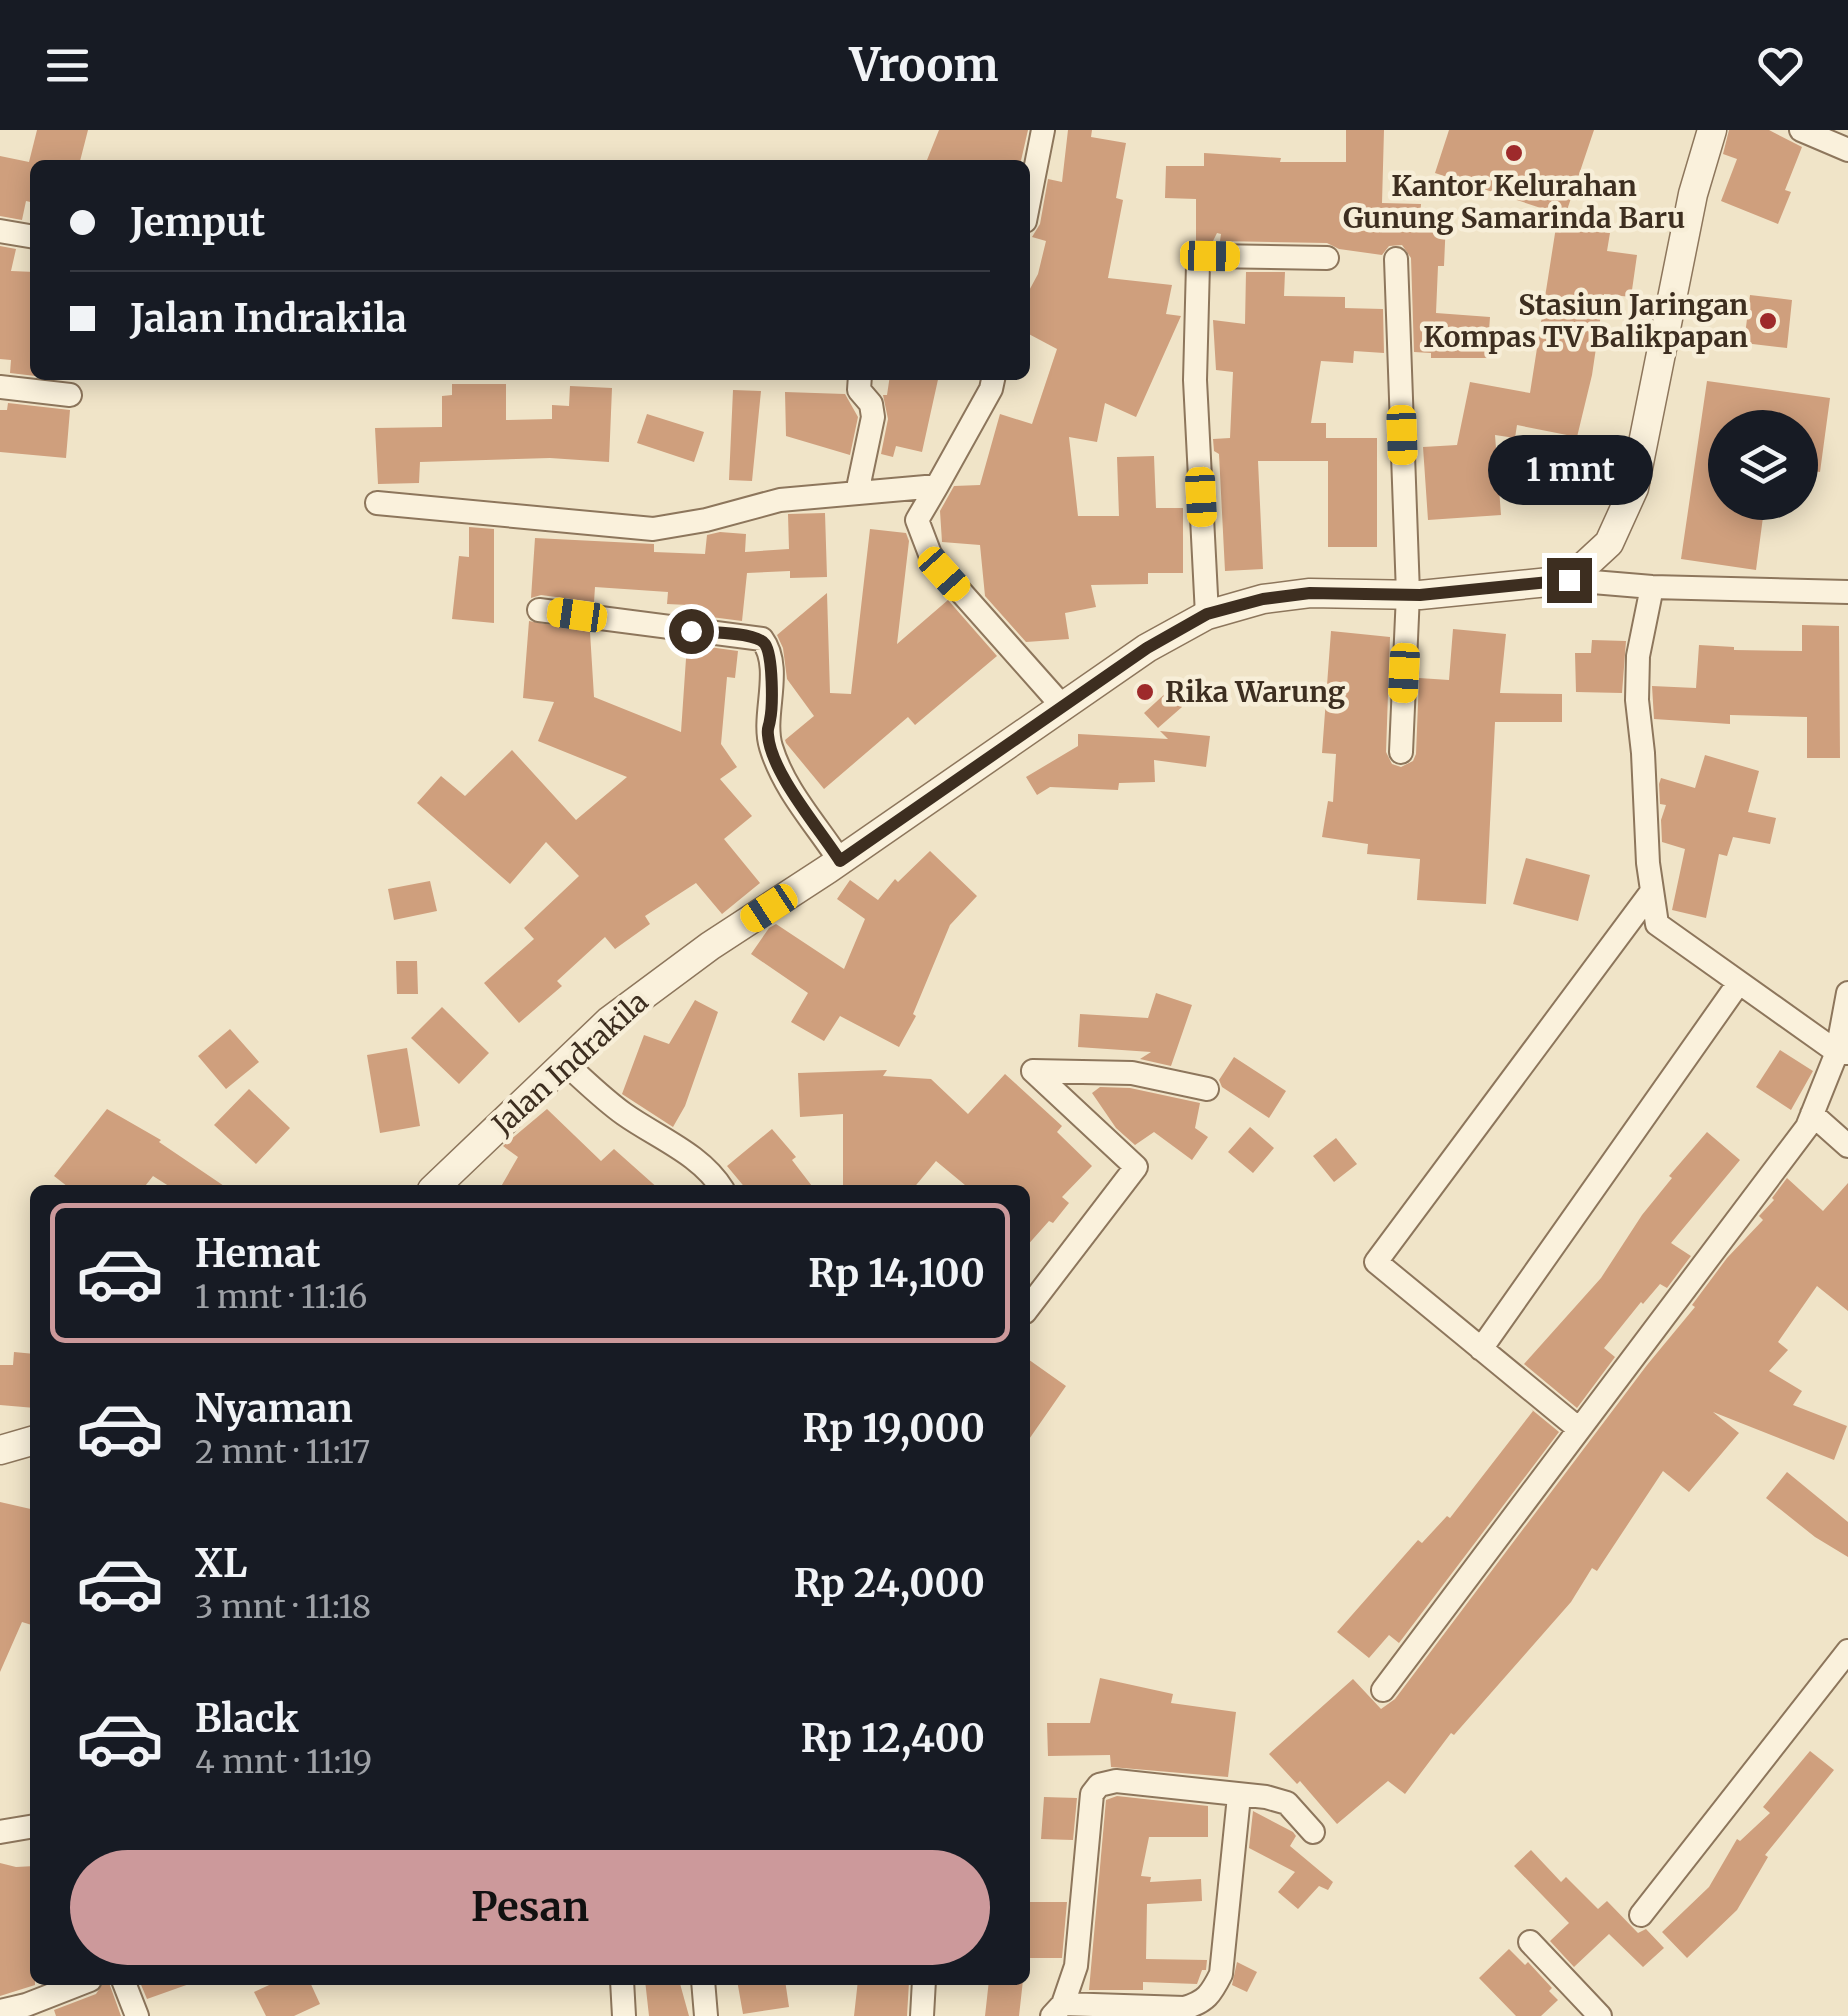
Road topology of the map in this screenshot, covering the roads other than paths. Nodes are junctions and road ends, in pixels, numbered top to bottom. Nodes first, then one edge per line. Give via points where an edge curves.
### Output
1 (1043, 130) edge
2 (1712, 130) edge
3 (1801, 130) edge
4 (1848, 150) edge
5 (1030, 196) edge
6 (0, 231) edge
7 (30, 236) edge
8 (1327, 258) dead end
9 (1396, 259) dead end
10 (860, 380) edge
11 (993, 380) edge
12 (0, 387) edge
13 (70, 394) dead end
14 (937, 486) junction
15 (857, 493) junction
16 (377, 504) dead end
17 (1569, 580) junction
18 (1652, 587) junction
19 (1848, 592) edge
20 (1408, 594) junction
21 (538, 610) dead end
22 (1207, 614) junction
23 (1064, 708) junction
24 (1401, 752) dead end
25 (840, 861) junction
26 (1652, 891) junction
27 (1738, 984) junction
28 (1848, 992) edge
29 (1843, 1052) edge
30 (565, 1063) junction
31 (1207, 1089) dead end
32 (1812, 1114) junction
33 (1848, 1146) edge
34 (437, 1185) edge
35 (720, 1185) edge
36 (1030, 1306) edge
37 (1481, 1349) junction
38 (1579, 1430) junction
39 (30, 1441) edge
40 (0, 1450) edge
41 (1848, 1651) edge
42 (1383, 1690) dead end
43 (1239, 1796) junction
44 (30, 1827) edge
45 (0, 1832) edge
46 (1313, 1832) dead end
47 (1640, 1915) dead end
48 (1530, 1942) dead end
49 (77, 1985) edge
50 (126, 1985) edge
51 (622, 1985) edge
52 (703, 1985) edge
53 (924, 1985) edge
54 (1057, 2010) edge
55 (0, 2011) edge
56 (137, 2016) edge
57 (624, 2016) edge
58 (706, 2016) edge
59 (922, 2016) edge
60 (1600, 2016) edge

1 - 5 street
2 - 17 street via 1634,488 1609,543
3 - 4 street
6 - 7 street
8 - 22 street via 1210,256 1198,264 1194,380
9 - 20 street
10 - 15 street via 873,417
11 - 14 street
12 - 13 street
14 - 15 street
14 - 23 street via 917,520 930,554
15 - 16 street via 780,500 653,529
17 - 18 street
17 - 20 street, Jalan Indrakila
18 - 19 street
18 - 26 street via 1637,700
20 - 22 street, Jalan Indrakila via 1310,593
20 - 24 street
21 - 25 street via 762,640 770,656 772,751 786,785
22 - 23 street, Jalan Indrakila
23 - 25 street, Jalan Indrakila
25 - 30 street, Jalan Indrakila via 710,946 609,1021
26 - 27 street via 1656,924
26 - 37 street via 1376,1262
27 - 29 street
27 - 37 street
28 - 29 street
29 - 32 street
30 - 34 street, Jalan Indrakila
30 - 35 street
31 - 36 street via 1132,1074 1033,1071 1136,1168
32 - 33 street
32 - 38 street
37 - 38 street
38 - 42 street
39 - 40 street
41 - 47 street
43 - 46 street via 1287,1802
43 - 54 street via 1220,1974 1211,1995 1184,2008
43 - 54 street via 1116,1781 1099,1785 1092,1794 1076,1966
44 - 45 street
48 - 60 street
49 - 55 street
50 - 56 street
51 - 57 street
52 - 58 street
53 - 59 street

